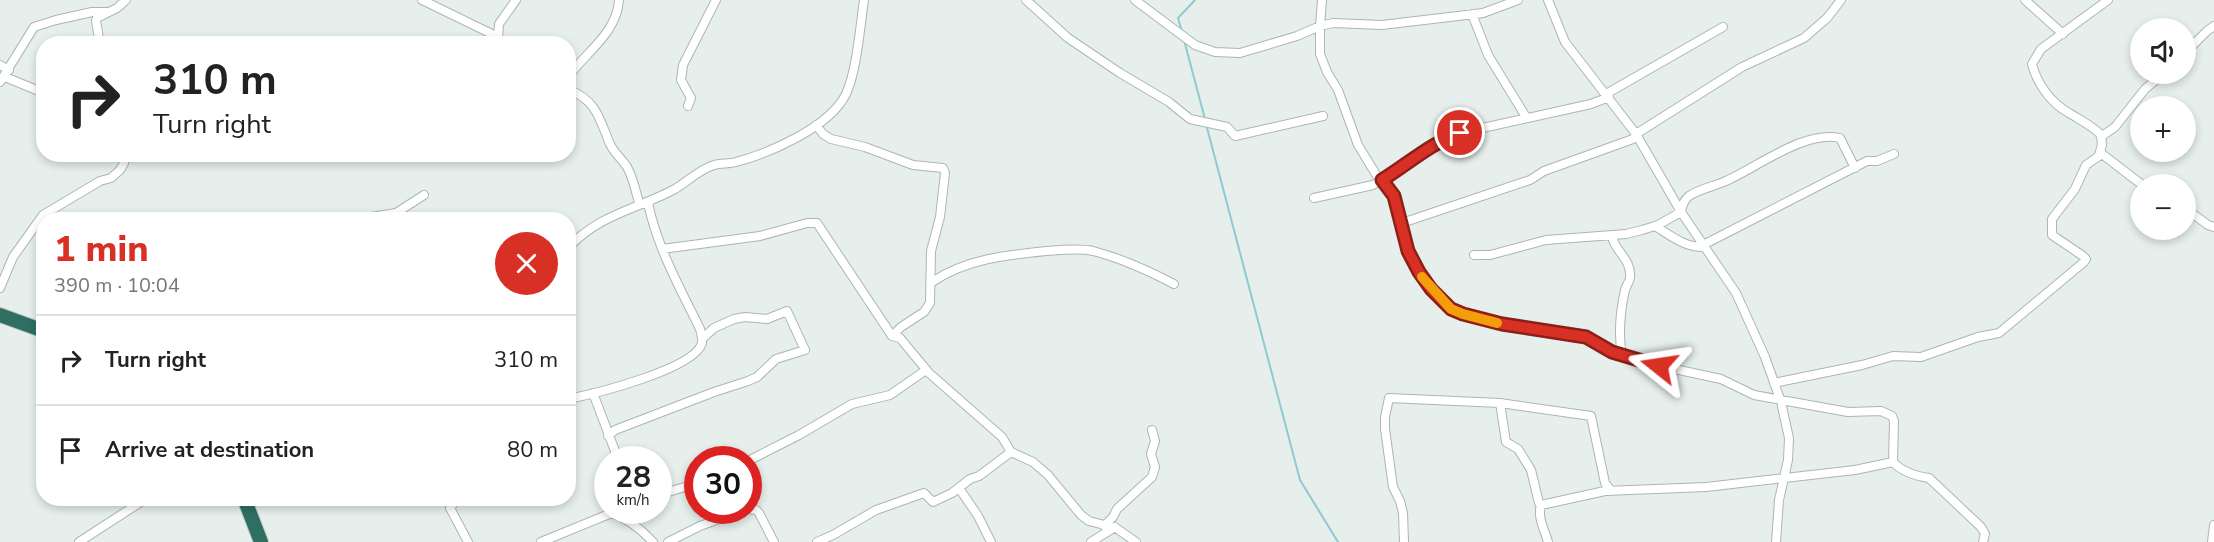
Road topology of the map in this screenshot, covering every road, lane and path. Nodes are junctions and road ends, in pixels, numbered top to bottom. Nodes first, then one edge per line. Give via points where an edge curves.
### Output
1 (126, 0) edge
2 (422, 0) edge
3 (516, 0) edge
4 (619, 0) edge
5 (716, 0) edge
6 (864, 0) edge
7 (1026, 0) edge
8 (1135, 0) edge
9 (1322, 0) edge
10 (1518, 0) edge
11 (1548, 0) edge
12 (1840, 0) edge
13 (2025, 0) edge
14 (2108, 0) edge
15 (107, 12) junction
16 (1472, 14) junction
17 (1320, 26) junction
18 (2214, 26) edge
19 (1723, 27) dead end
20 (2063, 34) junction
21 (99, 36) edge
22 (494, 36) edge
23 (498, 36) edge
24 (2196, 42) edge
25 (0, 65) edge
26 (576, 68) edge
27 (4, 76) edge
28 (2151, 84) edge
29 (36, 90) edge
30 (576, 93) edge
31 (1608, 95) junction
32 (688, 106) dead end
33 (1323, 116) dead end
34 (1526, 117) junction
35 (816, 125) junction
36 (1636, 134) junction
37 (2102, 136) junction
38 (1894, 154) dead end
39 (2099, 154) junction
40 (124, 162) edge
41 (1855, 168) junction
42 (2130, 175) edge
43 (1381, 180) junction
44 (424, 195) dead end
45 (1314, 198) dead end
46 (648, 202) junction
47 (639, 203) junction
48 (48, 212) edge
49 (398, 212) edge
50 (1681, 212) junction
51 (2196, 215) edge
52 (1400, 224) junction
53 (36, 225) edge
54 (1655, 226) junction
55 (2214, 227) edge
56 (1612, 235) junction
57 (576, 241) edge
58 (1704, 246) junction
59 (662, 249) junction
60 (1474, 255) dead end
61 (932, 282) junction
62 (1174, 284) dead end
63 (0, 288) edge
64 (0, 315) edge
65 (36, 328) edge
66 (892, 336) junction
67 (702, 339) junction
68 (1622, 356) junction
69 (926, 370) junction
70 (1774, 383) junction
71 (593, 393) junction
72 (576, 397) edge
73 (1500, 402) junction
74 (1781, 402) junction
75 (1152, 430) dead end
76 (608, 436) junction
77 (612, 446) edge
78 (1011, 452) junction
79 (762, 454) edge
80 (1893, 462) junction
81 (1783, 477) junction
82 (959, 488) junction
83 (1611, 491) junction
84 (1541, 505) junction
85 (135, 506) edge
86 (247, 506) edge
87 (452, 506) edge
88 (1113, 517) junction
89 (762, 519) edge
90 (594, 520) edge
91 (633, 524) edge
92 (705, 524) edge
93 (2214, 525) edge
94 (1104, 526) junction
95 (1116, 528) junction
96 (835, 538) edge
97 (79, 542) edge
98 (261, 542) edge
99 (468, 542) edge
100 (541, 542) edge
101 (653, 542) edge
102 (668, 542) edge
103 (774, 542) edge
104 (817, 542) edge
105 (991, 542) edge
106 (1091, 542) edge
107 (1136, 542) edge
108 (1404, 542) edge
109 (1548, 542) edge
110 (1776, 542) edge
111 (1983, 542) edge
112 (2212, 542) edge

1 - 15 street
2 - 22 street
3 - 23 street via 499,24
4 - 26 street via 605,37
5 - 32 street via 683,65 681,80 690,98
6 - 35 street via 850,83 839,106
7 - 33 street via 1068,38 1190,119 1227,127 1235,136
8 - 17 street via 1195,45 1215,52 1240,53
9 - 17 street
10 - 16 street
11 - 31 street via 1565,42
12 - 36 street via 1804,38 1748,63
13 - 20 street
14 - 20 street
15 - 21 street via 96,21
15 - 27 street via 92,12 34,27
16 - 17 street via 1382,25 1346,22
16 - 34 street via 1488,55
17 - 43 street via 1320,54 1327,72 1338,90 1358,145
18 - 24 street
19 - 31 street
20 - 37 street via 2042,49 2032,64 2035,76 2066,112
25 - 27 street
27 - 29 street
28 - 37 street via 2115,127
30 - 47 street via 596,111 610,144 627,166
31 - 34 street via 1591,104
31 - 36 street
34 - 43 street via 1448,137
35 - 46 street via 761,154 706,168
35 - 61 street via 831,139 913,165 943,168 940,217 931,251
36 - 50 street
36 - 52 street via 1634,139 1530,180
37 - 39 street
38 - 41 street
39 - 42 street
39 - 70 street via 2086,165 2051,225 2052,235 2083,256 2085,262 1999,333 1921,357 1893,356
40 - 48 street via 111,178
41 - 50 street via 1840,138 1814,140 1688,196
41 - 58 street
43 - 45 street
43 - 52 street via 1394,196
44 - 49 street
46 - 47 street
46 - 59 street
47 - 57 street via 601,221
50 - 54 street
50 - 58 street
51 - 55 street
52 - 68 street via 1419,272 1451,309 1502,324 1586,337
53 - 63 street via 13,257
54 - 56 street
54 - 58 street via 1673,238
56 - 60 street via 1546,240 1490,255
56 - 68 street via 1629,267 1630,277 1620,314
58 - 70 street via 1736,293
59 - 66 street via 760,236 817,223
59 - 67 street
61 - 62 street via 991,258 1083,250 1152,272
61 - 66 street via 928,308
64 - 65 highway
66 - 69 street via 900,338
67 - 71 street via 697,351 686,359 641,380
67 - 76 street via 734,319 767,319 787,311 805,350 776,359 748,381 615,430
68 - 74 street via 1721,379 1754,395
69 - 78 street via 1002,437
69 - 79 street via 890,395 852,404
70 - 74 street
71 - 72 street
71 - 76 street
73 - 83 street via 1591,416 1605,483
73 - 84 street via 1506,442 1518,449 1531,470
73 - 108 street via 1389,398 1385,429 1393,487 1403,513
74 - 80 street via 1848,412 1888,413 1894,421
74 - 81 street via 1789,438
75 - 88 street via 1152,477
76 - 77 street
78 - 82 street
78 - 94 street via 1033,462 1081,515
80 - 81 street
80 - 111 street via 1919,477 1929,478 1981,527 1985,534
81 - 83 street via 1706,487
81 - 110 street
82 - 96 street via 933,502 924,493 893,503 851,523
82 - 105 street
83 - 84 street
84 - 109 street
85 - 97 street
86 - 98 highway
87 - 99 street
88 - 94 street
88 - 95 street
89 - 103 street
90 - 100 street
91 - 101 street
92 - 102 street
93 - 112 street
94 - 95 street
95 - 106 street
95 - 107 street
96 - 104 street

